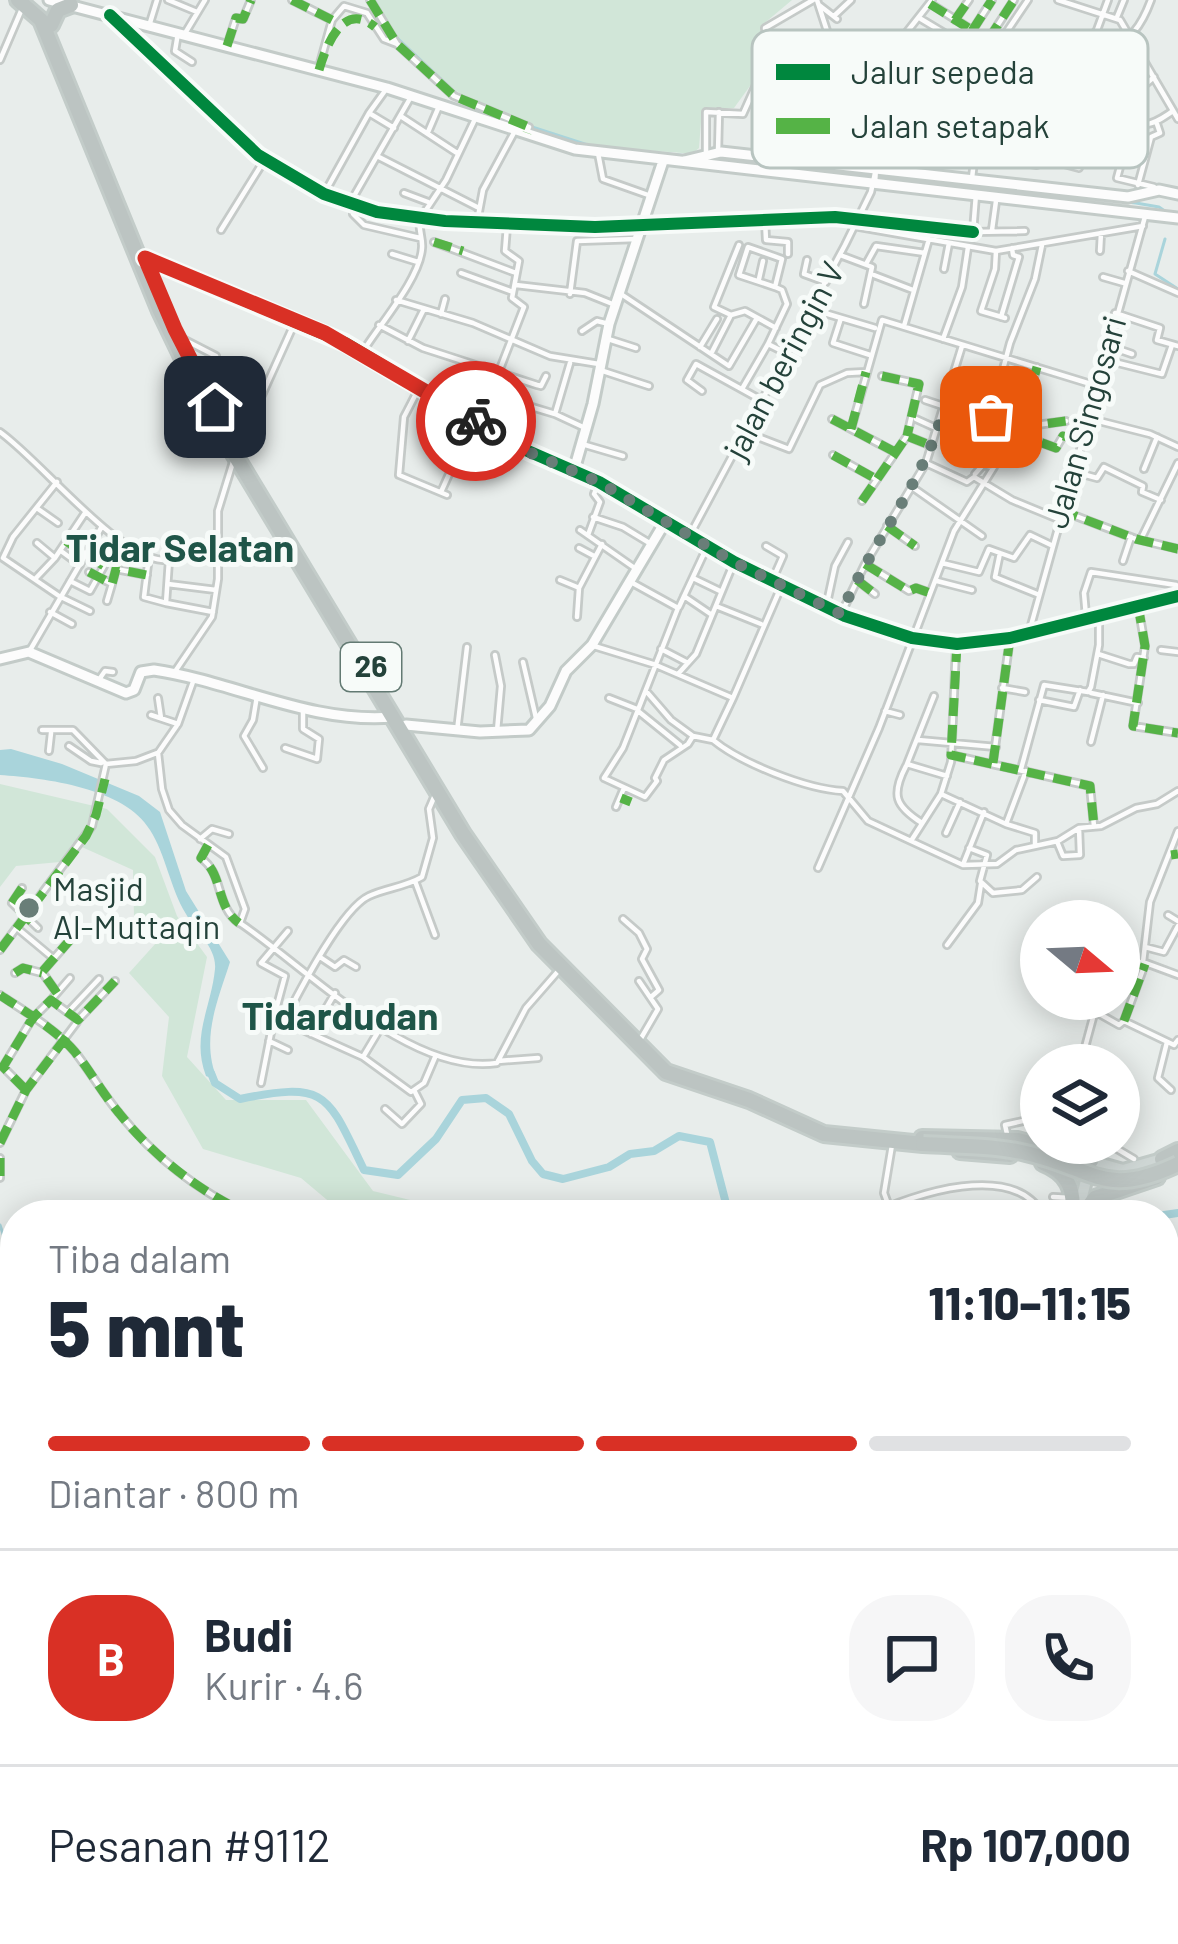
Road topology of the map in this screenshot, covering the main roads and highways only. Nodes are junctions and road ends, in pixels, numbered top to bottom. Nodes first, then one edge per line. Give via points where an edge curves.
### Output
1 (35, 5) edge
2 (71, 5) road end
3 (142, 258) junction
4 (237, 452) junction
5 (400, 721) junction
6 (658, 1063) junction
7 (1020, 1139) edge
8 (920, 1141) junction
9 (1175, 1160) edge
10 (1090, 1164) edge
11 (1102, 1164) edge
12 (1076, 1200) edge
13 (1082, 1200) edge
14 (1092, 1200) edge

1 - 2 highway
1 - 3 highway, 26
3 - 4 highway, 26
3 - 4 highway, 26 via 181,356
4 - 5 highway, 26
5 - 6 highway, 26 via 537,932
5 - 6 highway, 26 via 496,884 560,969
6 - 8 highway, 26 via 827,1128
6 - 8 highway, 26 via 824,1134
7 - 8 highway
8 - 9 highway, 26, bridge via 1024,1152 1119,1183
8 - 12 highway via 1040,1162 1062,1173
9 - 11 main road via 1123,1170
9 - 14 highway
10 - 13 main road

